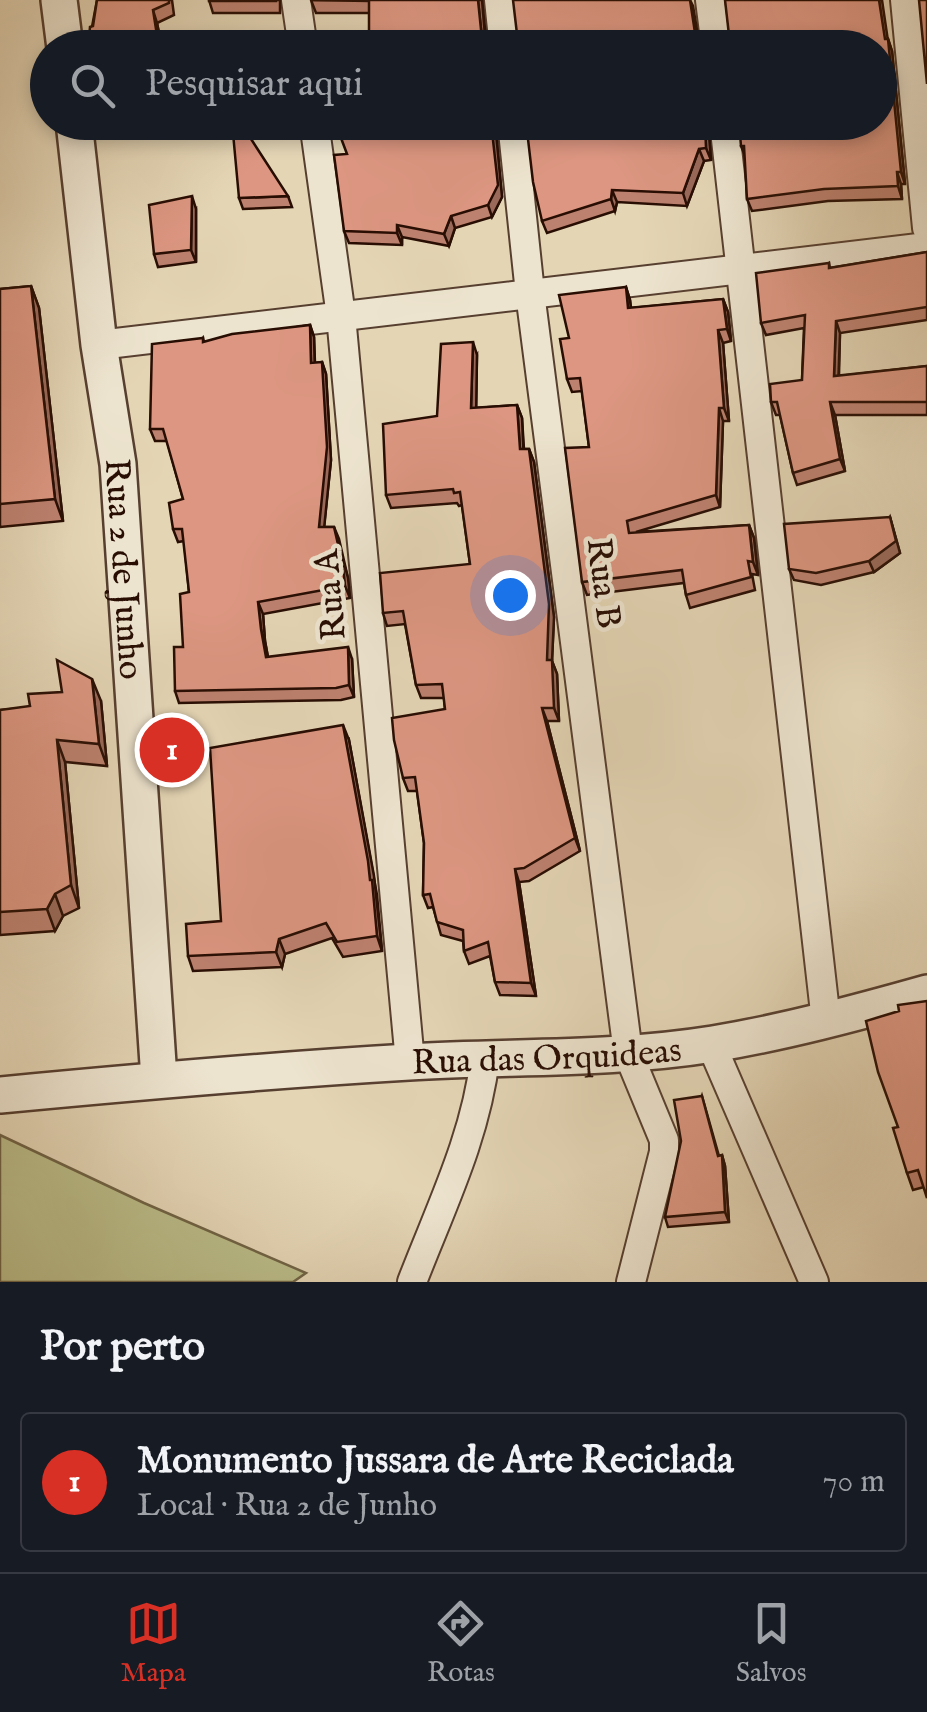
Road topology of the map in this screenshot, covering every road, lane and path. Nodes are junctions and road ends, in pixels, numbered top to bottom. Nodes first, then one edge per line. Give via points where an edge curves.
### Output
1 (59, 0) edge
2 (296, 0) edge
3 (499, 0) edge
4 (710, 0) edge
5 (905, 0) edge
6 (63, 30) edge
7 (300, 30) edge
8 (502, 30) edge
9 (714, 30) edge
10 (76, 140) edge
11 (317, 140) edge
12 (514, 140) edge
13 (726, 140) edge
14 (927, 228) edge
15 (927, 247) edge
16 (741, 269) junction
17 (530, 293) junction
18 (341, 316) junction
19 (99, 345) junction
20 (927, 993) edge
21 (826, 1021) junction
22 (711, 1044) junction
23 (628, 1052) junction
24 (485, 1058) junction
25 (410, 1062) junction
26 (159, 1080) junction
27 (0, 1095) edge
28 (412, 1282) edge
29 (631, 1282) edge
30 (814, 1282) edge

1 - 6 street
2 - 7 street
3 - 8 street
4 - 9 street
5 - 14 street
10 - 19 street, Rua 2 de Junho
11 - 18 street, Rua A
12 - 17 street, Rua B
13 - 16 street
15 - 16 street
16 - 17 street
16 - 21 street
17 - 18 street
17 - 23 street, Rua B
18 - 19 street
18 - 25 street, Rua A
19 - 26 street, Rua 2 de Junho via 118,464
20 - 21 street, Rua das Orquideas
21 - 22 street, Rua das Orquideas
22 - 23 street, Rua das Orquideas
22 - 30 street
23 - 24 street, Rua das Orquideas
23 - 29 street, Rua B via 664,1140
24 - 25 street, Rua das Orquideas
24 - 28 street via 472,1126
25 - 26 street, Rua das Orquideas
26 - 27 street, Rua das Orquideas

